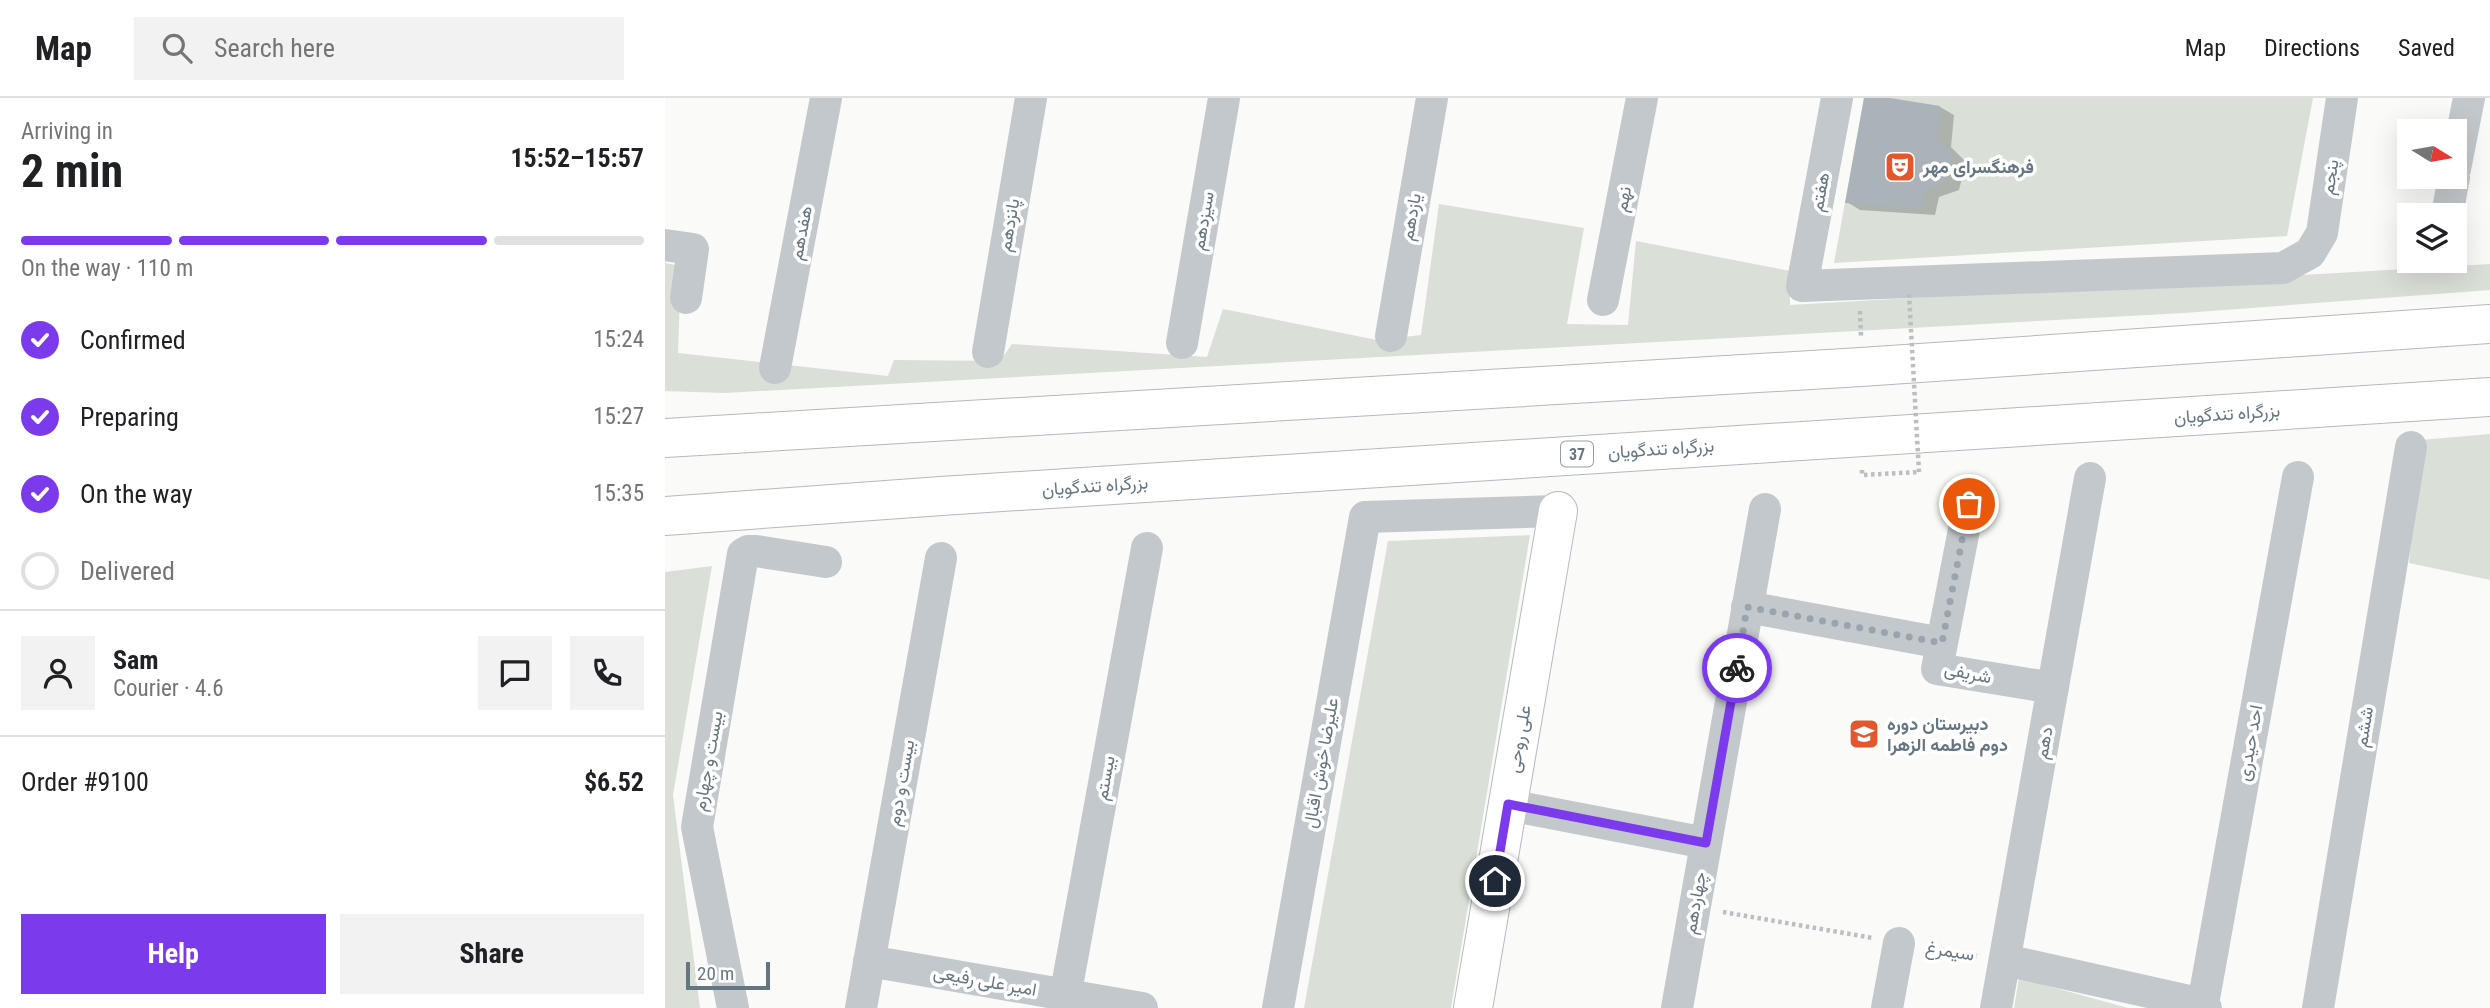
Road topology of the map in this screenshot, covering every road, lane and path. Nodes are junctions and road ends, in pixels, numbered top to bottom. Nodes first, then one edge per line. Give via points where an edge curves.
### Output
1 (826, 98) edge
2 (1031, 98) edge
3 (1224, 98) edge
4 (1432, 98) edge
5 (1642, 98) edge
6 (1837, 98) edge
7 (2342, 98) edge
8 (2469, 98) edge
9 (2465, 119) edge
10 (665, 245) edge
11 (2310, 253) joint
12 (1909, 294) dead end
13 (686, 298) dead end
14 (1603, 300) dead end
15 (2490, 324) edge
16 (1391, 335) dead end
17 (1182, 343) dead end
18 (988, 352) dead end
19 (775, 368) dead end
20 (2490, 397) edge
21 (665, 438) edge
22 (2411, 447) dead end
23 (1862, 475) dead end
24 (2298, 477) dead end
25 (2090, 478) dead end
26 (1969, 504) dead end
27 (1765, 509) dead end
28 (1558, 510) joint
29 (665, 516) edge
30 (1147, 548) dead end
31 (941, 558) dead end
32 (826, 562) dead end
33 (1747, 607) junction
34 (1942, 643) junction
35 (2053, 688) junction
36 (1508, 804) junction
37 (1706, 843) junction
38 (1694, 907) junction
39 (1899, 943) junction
40 (2005, 960) junction
41 (869, 961) junction
42 (1064, 1001) edge
43 (2205, 1006) edge
44 (733, 1008) edge
45 (861, 1008) edge
46 (1142, 1008) edge
47 (1278, 1008) edge
48 (1473, 1008) edge
49 (1677, 1008) edge
50 (1887, 1008) edge
51 (1996, 1008) edge
52 (2318, 1008) edge

1 - 19 street, هفدهم
2 - 18 street, پانزدهم
3 - 17 street, سیزدهم
4 - 16 street, یازدهم
5 - 14 street, نهم
6 - 11 street, هفتم via 1802,286 2283,268
7 - 11 street, پنجم via 2322,233
8 - 9 street
10 - 13 street via 693,249
12 - 23 path, bridge via 1919,472
15 - 21 main road via 1861,367
20 - 29 main road, بزرگراه تندگویان / 37
22 - 52 street, ششم
24 - 43 street, احد حیدری
25 - 35 street, دهم
26 - 34 street
27 - 33 street, چهاردهم
28 - 36 main road, علی روحی
28 - 47 street, علیرضا خوش اقبال via 1364,517
30 - 42 street, بیستم
31 - 41 street, بیست و دوم
32 - 44 street, بیست و چهارم via 756,551 743,554 697,827
33 - 34 street, شریفی
33 - 37 street, چهاردهم
34 - 35 street, شریفی via 1937,669
35 - 40 street, دهم
36 - 37 street
36 - 48 main road, علی روحی
37 - 38 street, چهاردهم
38 - 39 path, سیمرغ
38 - 49 street, چهاردهم
39 - 40 path, سیمرغ
39 - 50 street
40 - 43 street
40 - 51 street, دهم
41 - 42 street, امیر علی رفیعی
41 - 45 street, بیست و دوم
42 - 46 street, امیر علی رفیعی

